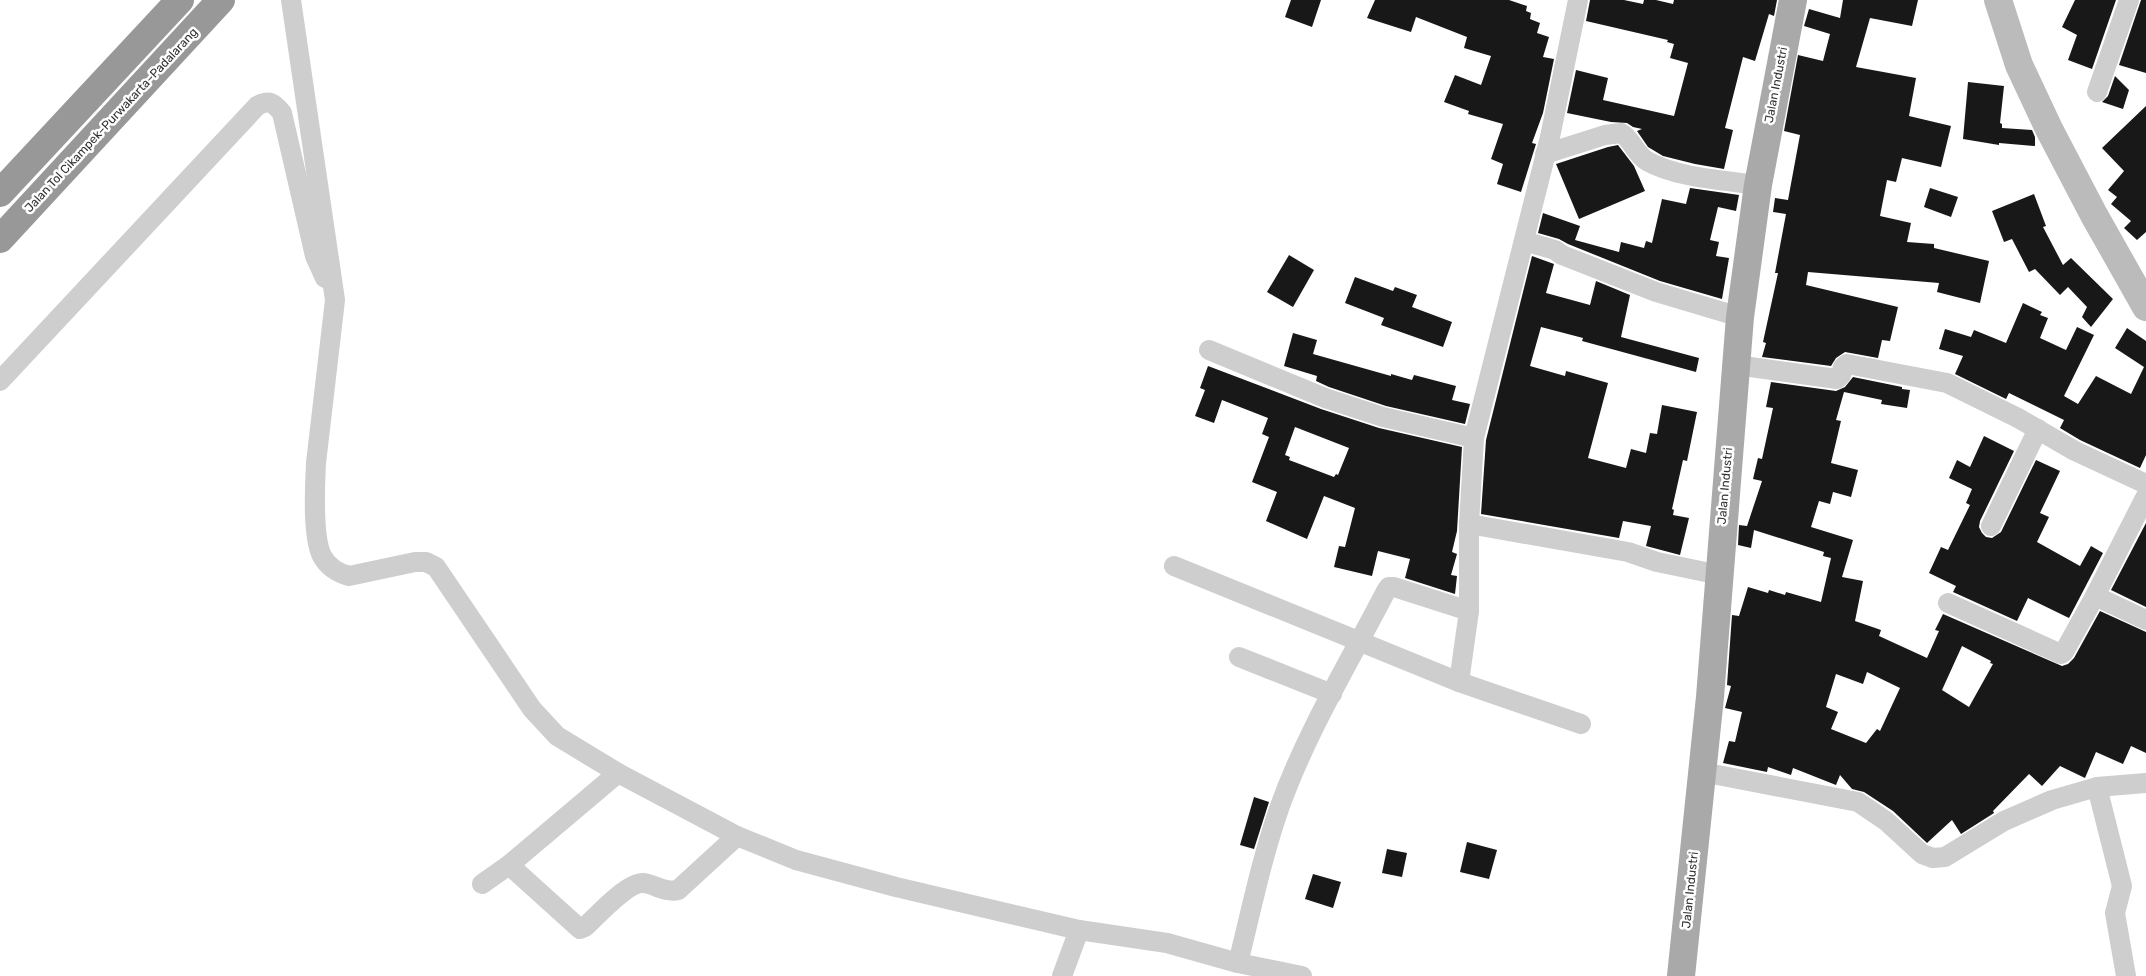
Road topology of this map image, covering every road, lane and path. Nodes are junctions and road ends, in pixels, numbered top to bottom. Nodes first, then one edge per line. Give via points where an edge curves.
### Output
1 (180, 0) edge
2 (221, 0) edge
3 (1578, 0) edge
4 (1793, 0) edge
5 (1998, 0) edge
6 (2129, 0) edge
7 (291, 2) edge
8 (2097, 92) dead end
9 (1545, 154) junction
10 (1758, 185) junction
11 (0, 193) edge
12 (0, 239) edge
13 (1524, 241) junction
14 (334, 300) junction
15 (2146, 307) edge
16 (1740, 317) junction
17 (1209, 350) dead end
18 (1736, 365) junction
19 (0, 381) edge
20 (2038, 429) junction
21 (1474, 438) junction
22 (2146, 484) edge
23 (2146, 496) edge
24 (1469, 524) junction
25 (1991, 526) dead end
26 (1174, 566) dead end
27 (1720, 575) junction
28 (2095, 596) junction
29 (1948, 603) dead end
30 (1469, 611) junction
31 (2146, 620) edge
32 (1360, 642) junction
33 (1239, 657) dead end
34 (1459, 682) junction
35 (1332, 694) junction
36 (1582, 724) dead end
37 (618, 772) junction
38 (1702, 772) junction
39 (2146, 783) edge
40 (2097, 787) junction
41 (737, 836) junction
42 (510, 865) junction
43 (482, 884) dead end
44 (1079, 930) junction
45 (1238, 963) junction
46 (1062, 976) edge
47 (1302, 976) edge
48 (1681, 976) edge
49 (2126, 976) edge

1 - 11 highway
2 - 12 highway, Jalan Tol Cikampek–Purwakarta–Padalarang
3 - 9 street
4 - 10 main road, Jalan Industri
5 - 15 street via 2019,65 2049,129
6 - 8 street
7 - 14 street
9 - 10 street via 1621,133 1641,156 1653,164
9 - 13 street
10 - 16 main road, Jalan Industri
13 - 16 street via 1555,250 1656,292
13 - 21 street
14 - 19 street via 315,256 282,113 271,102 264,102
14 - 37 street via 316,463 318,536 323,557 338,574 349,576 415,562 426,562 436,567 532,709 557,736
16 - 18 main road, Jalan Industri
17 - 21 street via 1341,404
18 - 20 street via 1837,379 1847,364 1947,382
18 - 27 main road, Jalan Industri
20 - 22 street via 2075,451
20 - 25 street
21 - 24 street
23 - 28 street
24 - 27 street via 1628,552 1657,562
24 - 30 street
26 - 32 street
27 - 38 main road, Jalan Industri
28 - 29 street via 2060,654
28 - 31 street
30 - 32 street via 1389,587
30 - 34 street
32 - 34 street
32 - 35 street
33 - 35 street
34 - 36 street
35 - 45 street via 1281,805
37 - 41 street
37 - 42 street
38 - 40 street via 1858,802 1886,821 1922,854 1933,858 1945,857 2021,812
38 - 48 main road, Jalan Industri
39 - 40 street
40 - 49 street via 2122,886 2115,913
41 - 42 street via 678,890 634,884 580,929
41 - 44 street via 831,870
42 - 43 street
44 - 45 street via 1167,943
44 - 46 street
45 - 47 street

